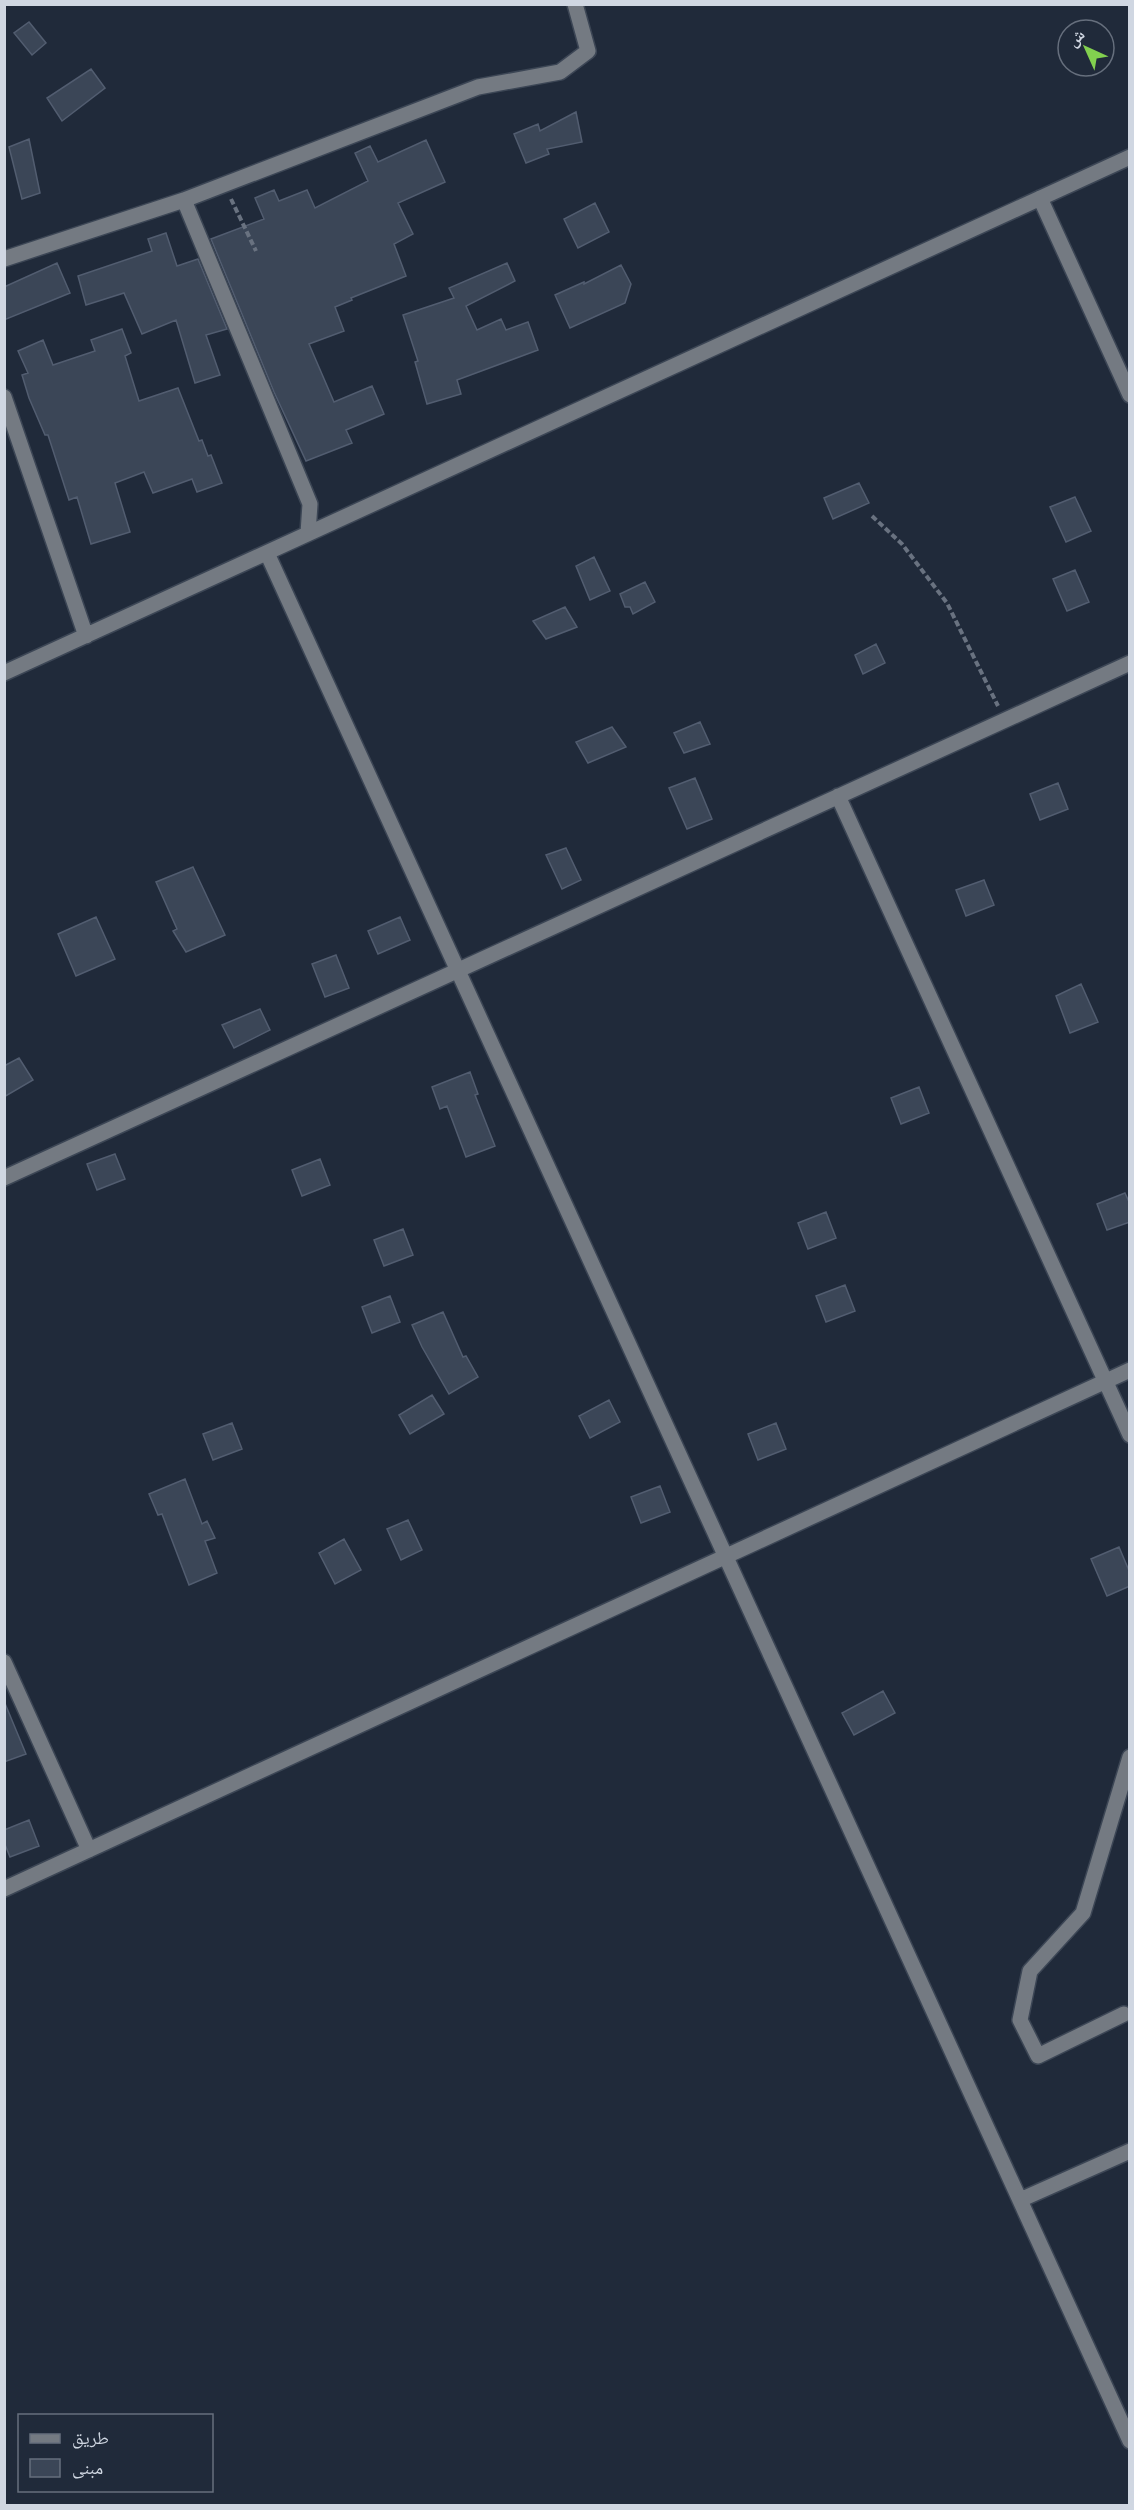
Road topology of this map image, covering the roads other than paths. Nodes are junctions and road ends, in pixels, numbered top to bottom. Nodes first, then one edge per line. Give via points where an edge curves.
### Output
1 (575, 4) edge
2 (1130, 157) edge
3 (1040, 198) junction
4 (184, 200) junction
5 (4, 258) edge
6 (1130, 395) edge
7 (4, 397) edge
8 (308, 533) junction
9 (267, 553) junction
10 (86, 636) junction
11 (1130, 663) edge
12 (4, 673) edge
13 (838, 796) junction
14 (458, 970) junction
15 (4, 1178) edge
16 (1130, 1370) edge
17 (1105, 1381) junction
18 (1130, 1435) edge
19 (725, 1555) junction
20 (4, 1662) edge
21 (1130, 1757) edge
22 (89, 1850) junction
23 (4, 1889) edge
24 (1124, 2014) dead end
25 (1130, 2151) edge
26 (1020, 2200) junction
27 (1130, 2441) edge

1 - 4 street via 588,51 560,72 478,87
2 - 3 street
3 - 6 street
3 - 8 street
4 - 5 street
4 - 8 street via 310,504
7 - 10 street
8 - 9 street
9 - 10 street
9 - 14 street
10 - 12 street
11 - 13 street
13 - 14 street
13 - 17 street
14 - 15 street
14 - 19 street
16 - 17 street
17 - 18 street
17 - 19 street
19 - 22 street
19 - 26 street
20 - 22 street
21 - 24 street via 1083,1913 1030,1971 1020,2020 1038,2056
22 - 23 street
25 - 26 street
26 - 27 street

